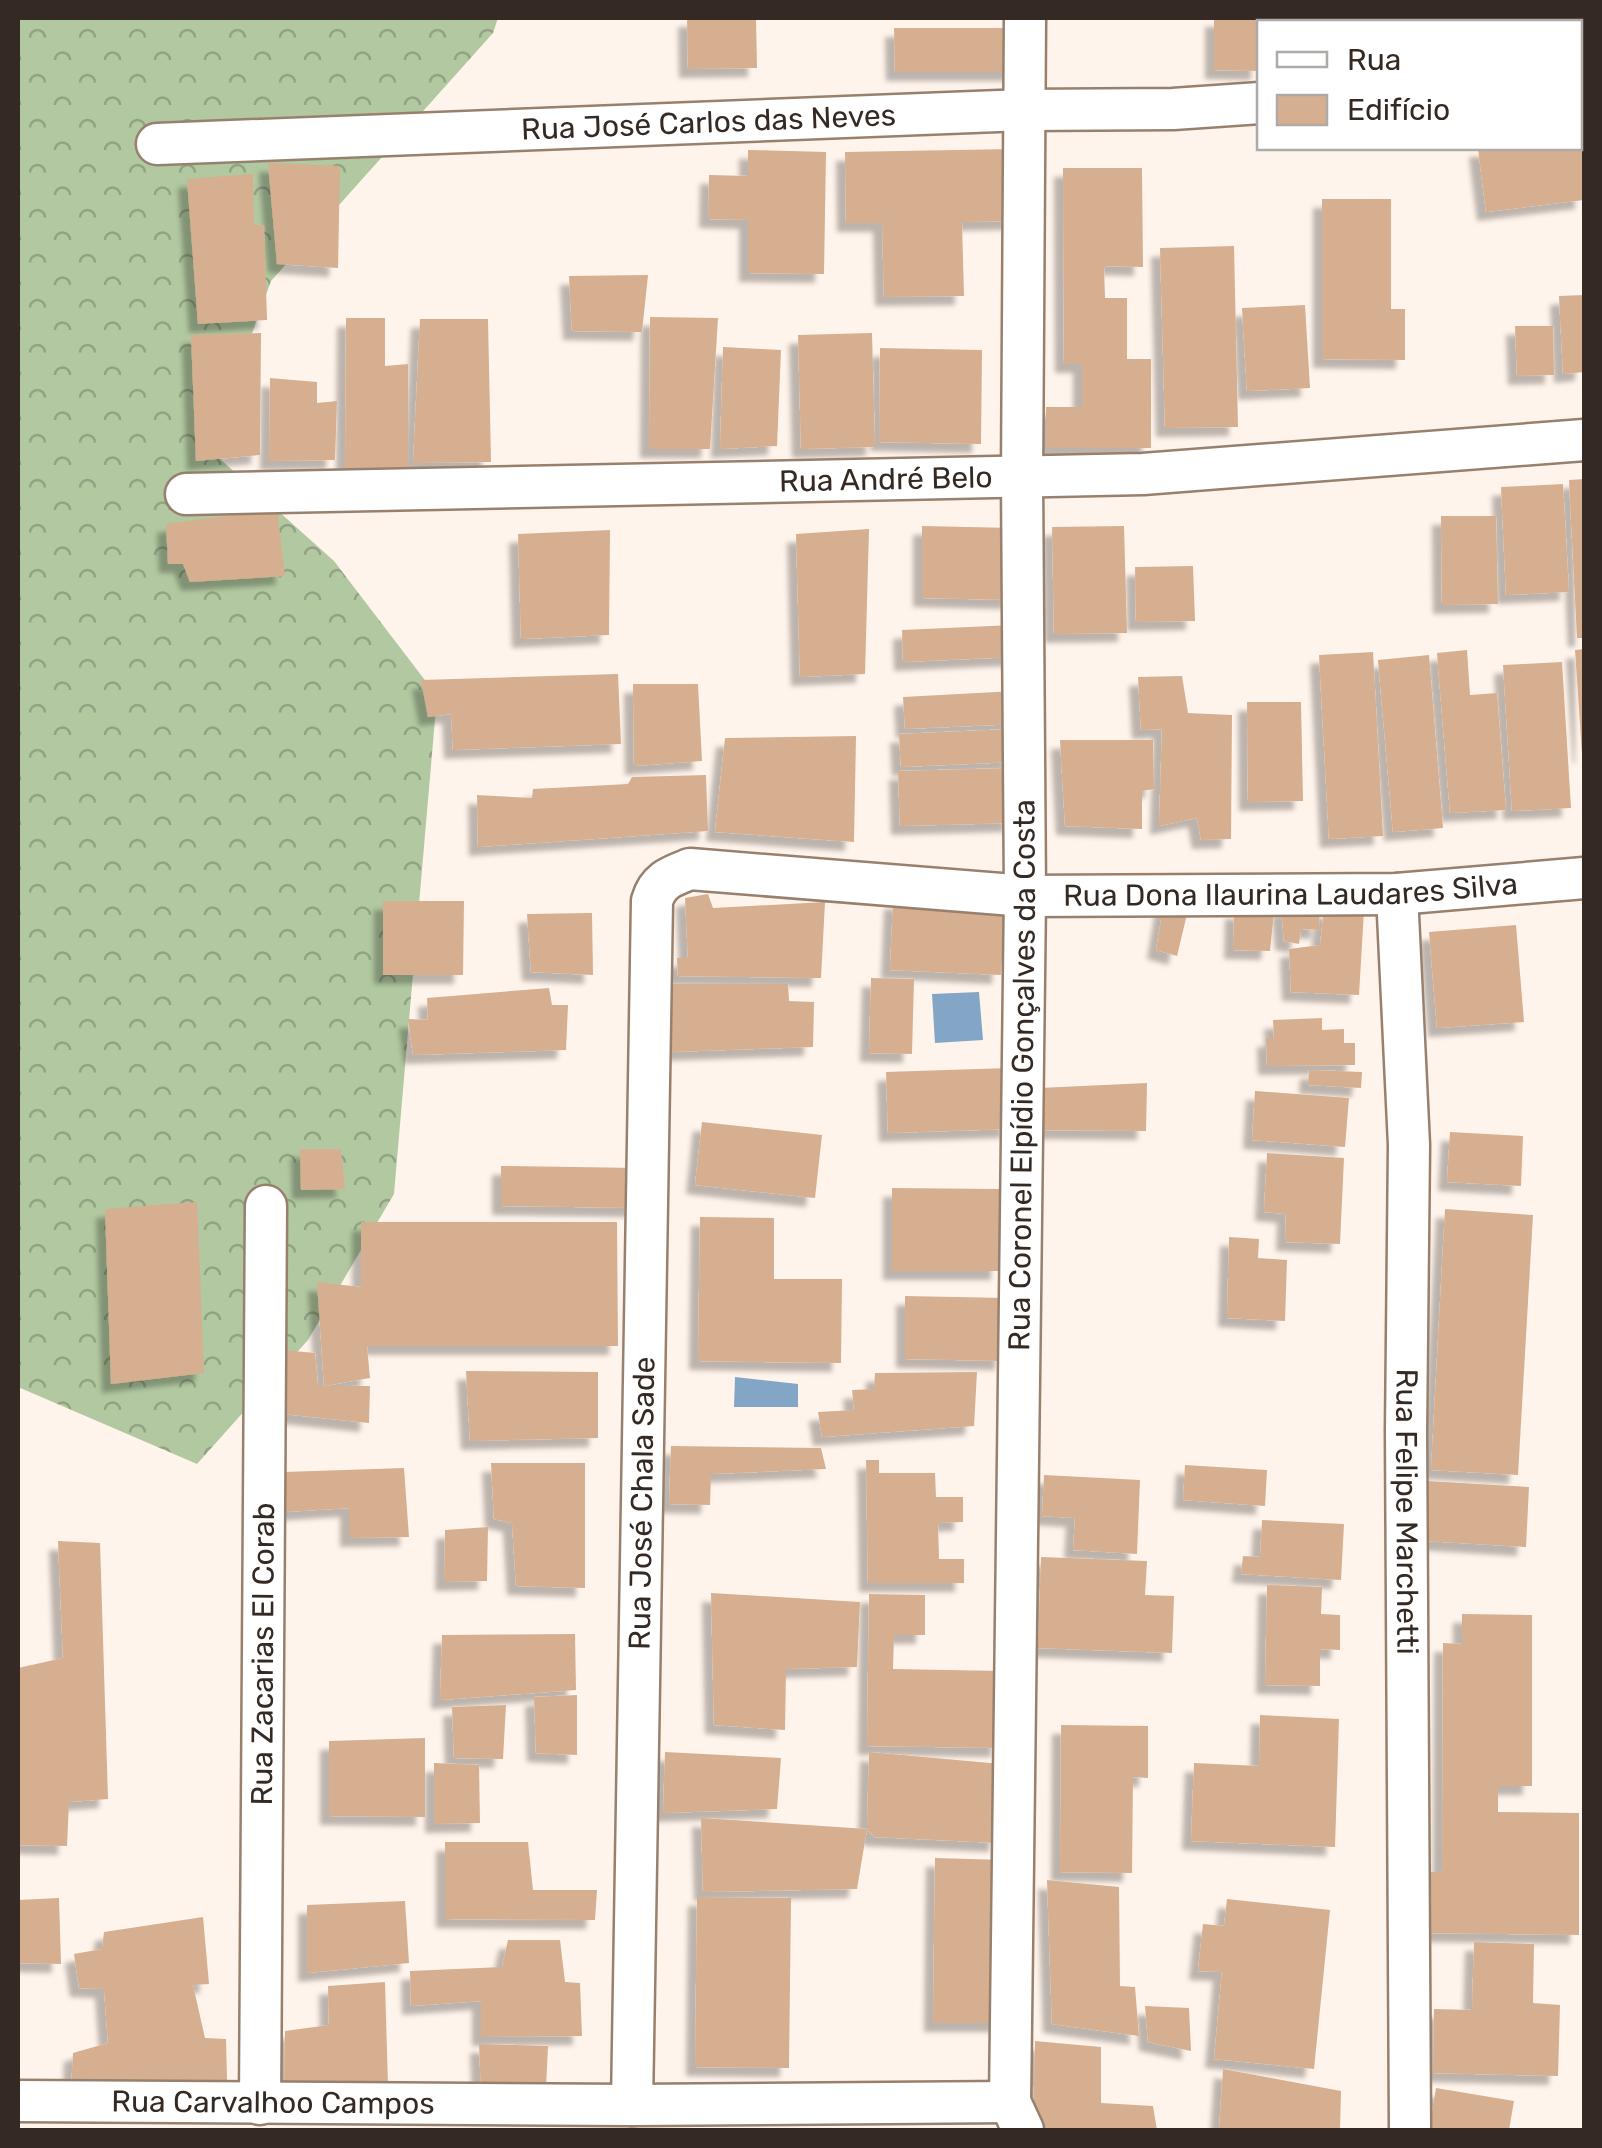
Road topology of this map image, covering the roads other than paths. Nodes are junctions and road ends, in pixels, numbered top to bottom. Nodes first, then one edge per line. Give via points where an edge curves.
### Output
1 (1024, 18) edge
2 (1257, 104) edge
3 (1026, 110) junction
4 (157, 144) dead end
5 (1584, 440) edge
6 (1022, 478) junction
7 (186, 494) dead end
8 (1584, 878) edge
9 (1398, 894) junction
10 (1025, 896) junction
11 (652, 901) joint
12 (266, 1206) dead end
13 (18, 2100) edge
14 (260, 2104) junction
15 (632, 2105) junction
16 (1016, 2116) edge
17 (1410, 2130) edge

1 - 3 street, Rua Coronel Elpídio Gonçalves da Costa
2 - 3 street, Rua José Carlos das Neves
3 - 4 street, Rua José Carlos das Neves
3 - 6 street, Rua Coronel Elpídio Gonçalves da Costa
5 - 6 street, Rua André Belo
6 - 7 street, Rua André Belo
6 - 10 street, Rua Coronel Elpídio Gonçalves da Costa
8 - 9 street, Rua Dona Ilaurina Laudares Silva
9 - 10 street, Rua Dona Ilaurina Laudares Silva
9 - 17 street, Rua Felipe Marchetti via 1409,1145
10 - 11 street, Rua Dona Ilaurina Laudares Silva via 690,869 656,888
10 - 16 street, Rua Coronel Elpídio Gonçalves da Costa
11 - 15 street, Rua José Chala Sade
12 - 14 street, Rua Zacarias El Corab
13 - 14 street, Rua Carvalhoo Campos
14 - 15 street, Rua Carvalhoo Campos
15 - 16 street, Rua Carvalhoo Campos

